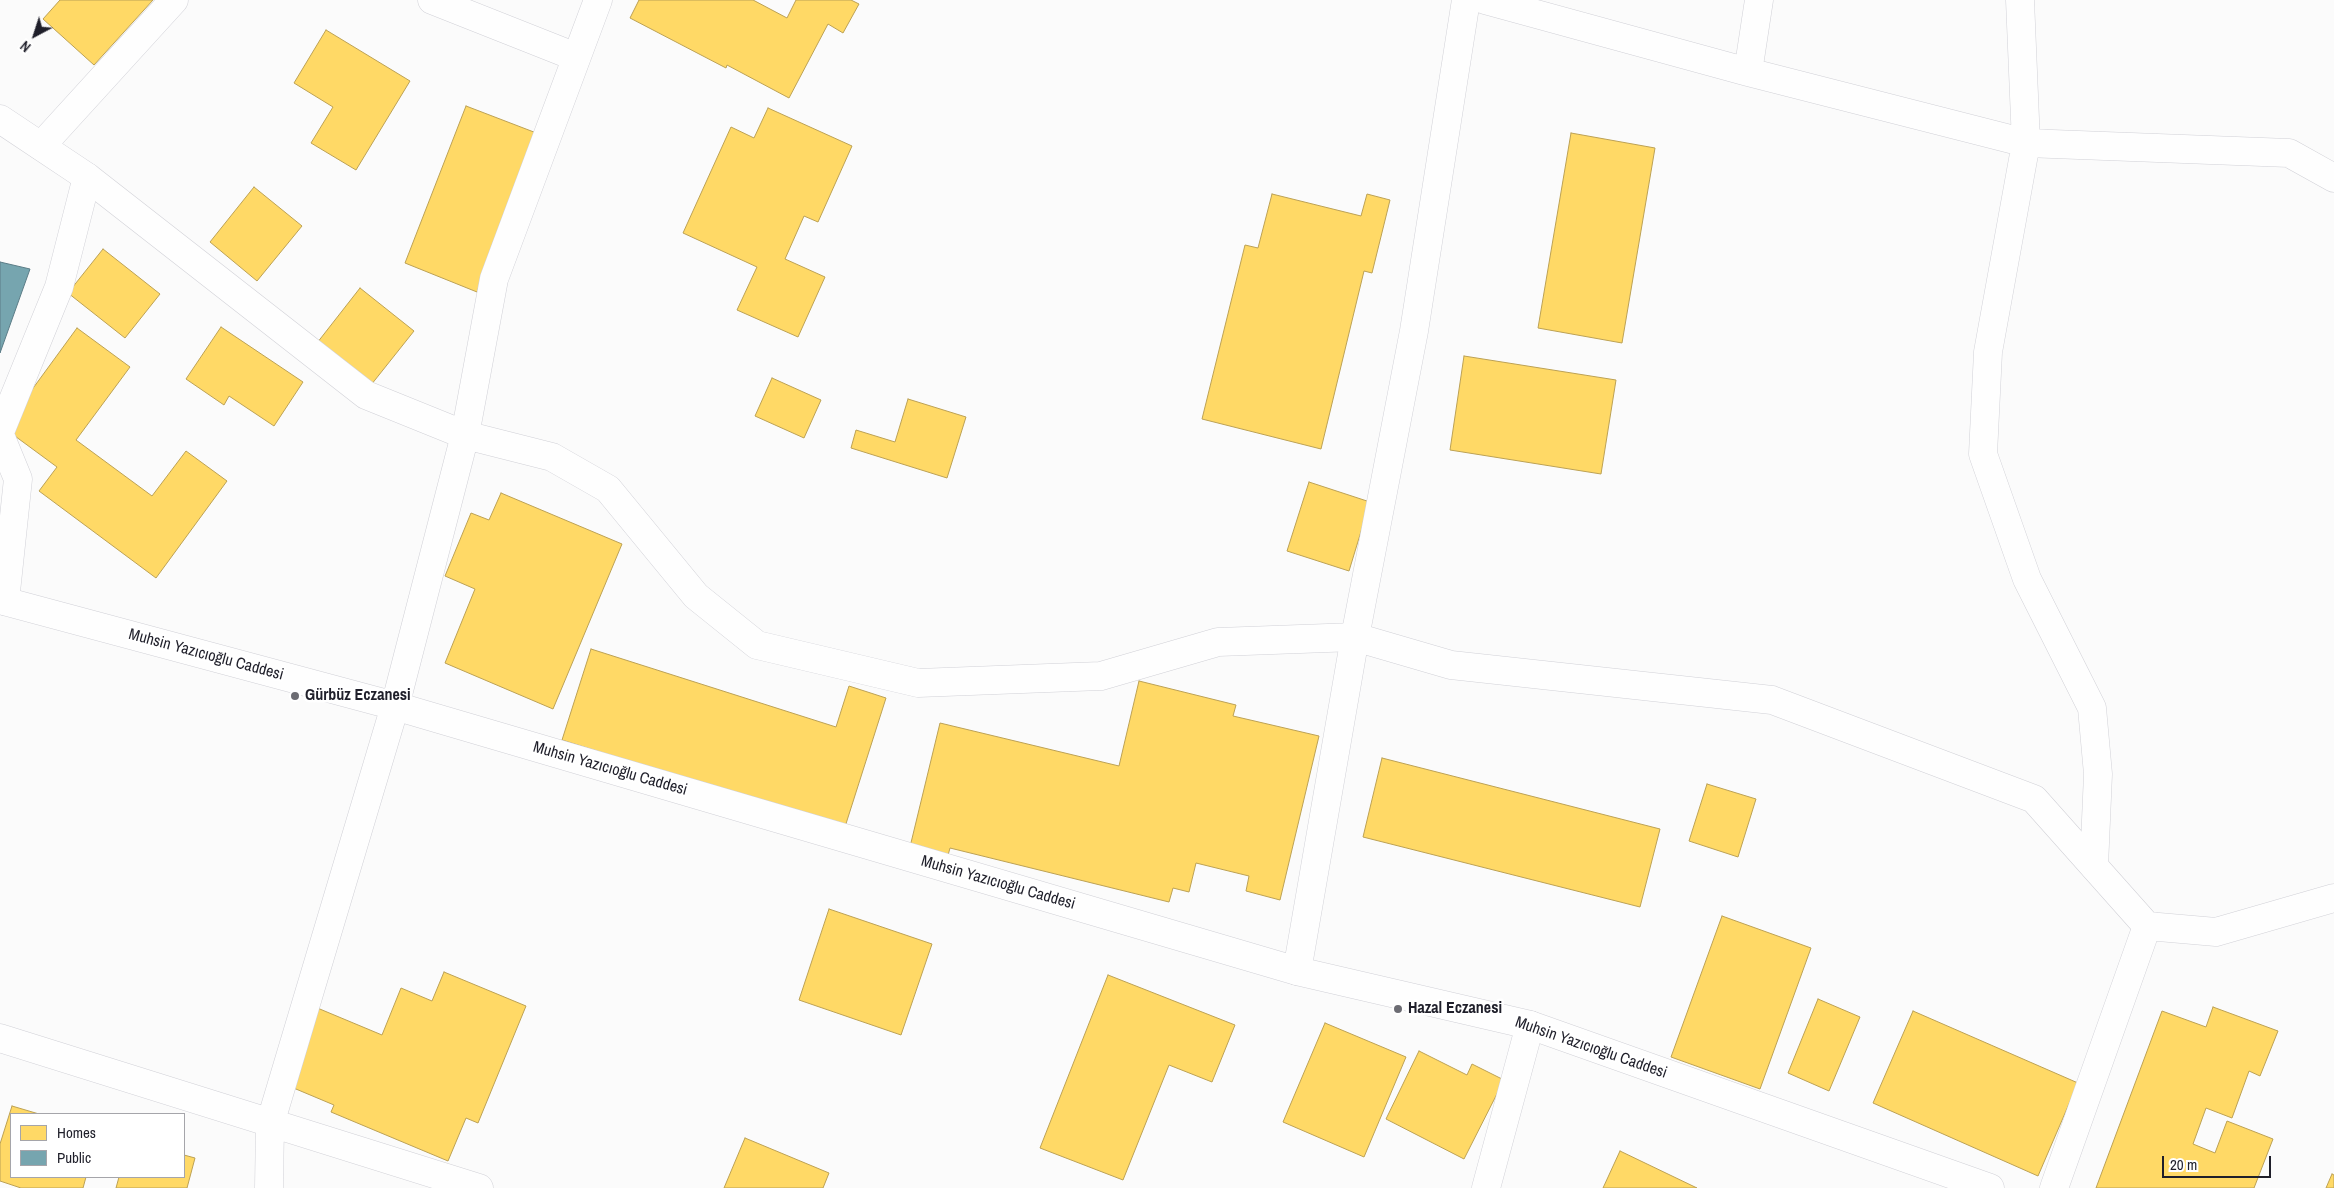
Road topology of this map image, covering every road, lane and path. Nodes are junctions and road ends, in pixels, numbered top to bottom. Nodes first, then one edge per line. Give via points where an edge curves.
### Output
1 (174, 0) edge
2 (432, 0) edge
3 (598, 0) edge
4 (1466, 0) edge
5 (1485, 0) edge
6 (1759, 0) edge
7 (2020, 0) edge
8 (576, 57) junction
9 (1748, 72) junction
10 (0, 119) edge
11 (2026, 143) junction
12 (41, 146) junction
13 (87, 177) junction
14 (2334, 178) edge
15 (0, 433) edge
16 (464, 435) junction
17 (3, 600) edge
18 (1355, 637) junction
19 (395, 706) junction
20 (2094, 866) junction
21 (2334, 898) edge
22 (2148, 926) junction
23 (1297, 971) junction
24 (1530, 1025) junction
25 (0, 1038) edge
26 (270, 1124) junction
27 (269, 1188) edge
28 (479, 1188) edge
29 (1486, 1188) edge
30 (1990, 1188) edge
31 (2054, 1188) edge

1 - 12 street
2 - 8 street
3 - 8 street
4 - 18 street via 1414,331
5 - 9 street
6 - 9 street
7 - 11 street
8 - 16 street via 494,278
9 - 11 street
10 - 12 street
11 - 14 street via 2289,153
11 - 20 street via 1988,352 1983,454 2027,579 2092,708 2098,774
12 - 13 street
13 - 15 street via 59,287
13 - 16 street via 366,395
15 - 17 street via 18,479
16 - 18 street via 552,457 608,488 696,596 757,645 918,683 1101,676 1218,642
16 - 19 street
17 - 19 street, Muhsin Yazıcıoğlu Caddesi
18 - 20 street via 1451,665 1772,700 2034,800
18 - 23 street
19 - 23 street, Muhsin Yazıcıoğlu Caddesi
19 - 26 street
20 - 22 street
21 - 22 street via 2216,932
22 - 31 street
23 - 24 street, Muhsin Yazıcıoğlu Caddesi
24 - 29 street
24 - 30 street, Muhsin Yazıcıoğlu Caddesi
25 - 26 street
26 - 27 street
26 - 28 street

